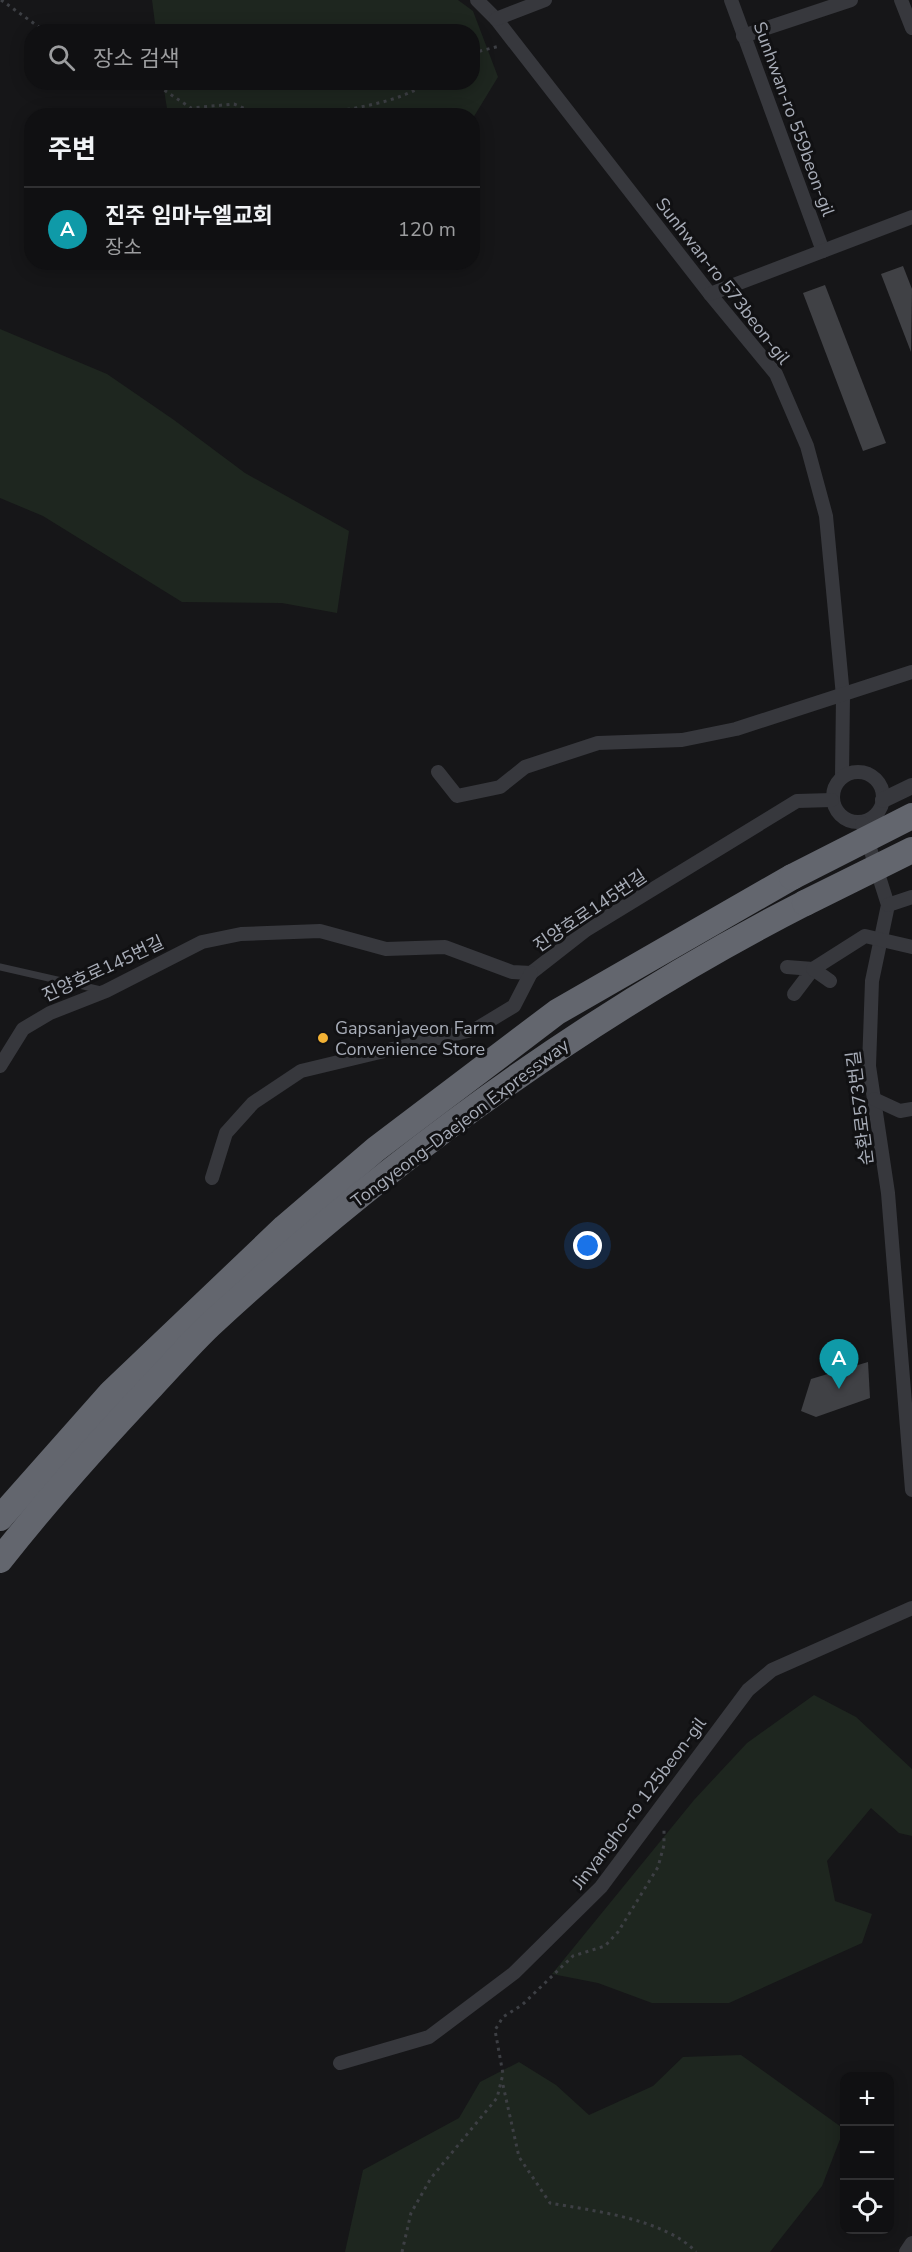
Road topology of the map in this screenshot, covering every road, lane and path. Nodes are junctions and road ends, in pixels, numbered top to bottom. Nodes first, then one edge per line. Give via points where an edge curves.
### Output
1 (1, 0) edge
2 (477, 0) edge
3 (545, 0) edge
4 (731, 0) edge
5 (851, 0) edge
6 (901, 0) edge
7 (496, 19) junction
8 (35, 24) edge
9 (912, 28) edge
10 (743, 36) junction
11 (513, 44) junction
12 (480, 51) edge
13 (164, 90) edge
14 (418, 90) edge
15 (191, 108) edge
16 (191, 108) edge
17 (243, 108) edge
18 (352, 108) edge
19 (912, 217) edge
20 (823, 251) junction
21 (710, 294) junction
22 (912, 672) edge
23 (843, 696) junction
24 (438, 772) dead end
25 (842, 777) junction
26 (912, 786) edge
27 (832, 800) junction
28 (883, 800) junction
29 (912, 816) edge
30 (862, 823) junction
31 (912, 850) edge
32 (912, 897) edge
33 (888, 905) junction
34 (883, 939) junction
35 (912, 947) edge
36 (0, 967) edge
37 (787, 967) dead end
38 (813, 969) junction
39 (531, 973) junction
40 (830, 981) dead end
41 (106, 991) junction
42 (794, 994) dead end
43 (0, 1066) edge
44 (874, 1099) junction
45 (912, 1109) edge
46 (212, 1178) dead end
47 (906, 1320) edge
48 (912, 1490) edge
49 (0, 1518) edge
50 (0, 1560) edge
51 (912, 1608) edge
52 (660, 1808) junction
53 (340, 2062) dead end
54 (502, 2084) junction
55 (912, 2242) edge
56 (402, 2252) edge
57 (696, 2252) edge
58 (906, 2252) edge

1 - 8 path
2 - 7 street, Sunhwan-ro 573beon-gil
3 - 7 street
4 - 10 street, Sunhwan-ro 559beon-gil
5 - 10 street
6 - 9 street
7 - 11 street, Sunhwan-ro 573beon-gil
10 - 20 street, Sunhwan-ro 559beon-gil
11 - 12 path
11 - 21 street, Sunhwan-ro 573beon-gil
13 - 16 path
14 - 18 path
15 - 17 path via 234,104
19 - 20 street
20 - 21 street
21 - 23 street, Sunhwan-ro 573beon-gil via 776,374 807,446 826,516
22 - 23 street
23 - 24 street via 736,729 682,740 598,743 525,767 500,787 457,796
23 - 25 street, Sunhwan-ro 573beon-gil
25 - 27 street via 832,791
25 - 28 street via 866,773 879,784
26 - 28 street
27 - 30 street via 839,815
27 - 39 street, 진양호로145번길 via 797,801 586,930
28 - 30 street via 876,815
29 - 49 highway, Tongyeong–Daejeon Expressway, bridge via 792,877 557,1012 376,1149 285,1227 111,1393
30 - 33 street, 순환로573번길
31 - 50 highway, Tongyeong–Daejeon Expressway, bridge via 733,940 574,1037 392,1169 209,1326 117,1423
32 - 33 street
33 - 34 street, 순환로573번길
34 - 35 street
34 - 38 street via 865,936
34 - 44 street, 순환로573번길 via 872,981 869,1066
36 - 41 lane
37 - 38 street
38 - 40 street
38 - 42 street
39 - 41 street, 진양호로145번길 via 512,972 446,947 386,949 320,930 241,934 202,942
39 - 46 street via 514,1006 476,1029 301,1071 253,1103 226,1133
41 - 43 street, 진양호로145번길 via 50,1013 23,1029
44 - 45 street via 900,1111
44 - 47 street, 순환로573번길
47 - 48 street, 순환로573번길
51 - 52 street, Jinyangho-ro 125beon-gil via 772,1670 748,1690
52 - 53 street, Jinyangho-ro 125beon-gil via 601,1887 514,1973 429,2037
52 - 54 path via 664,1845 658,1867 618,1932 605,1946 573,1956 522,2005 503,2017 495,2030
54 - 56 path via 497,2098 431,2178 411,2213
54 - 57 path via 519,2157 550,2203 630,2217 687,2243
55 - 58 street

